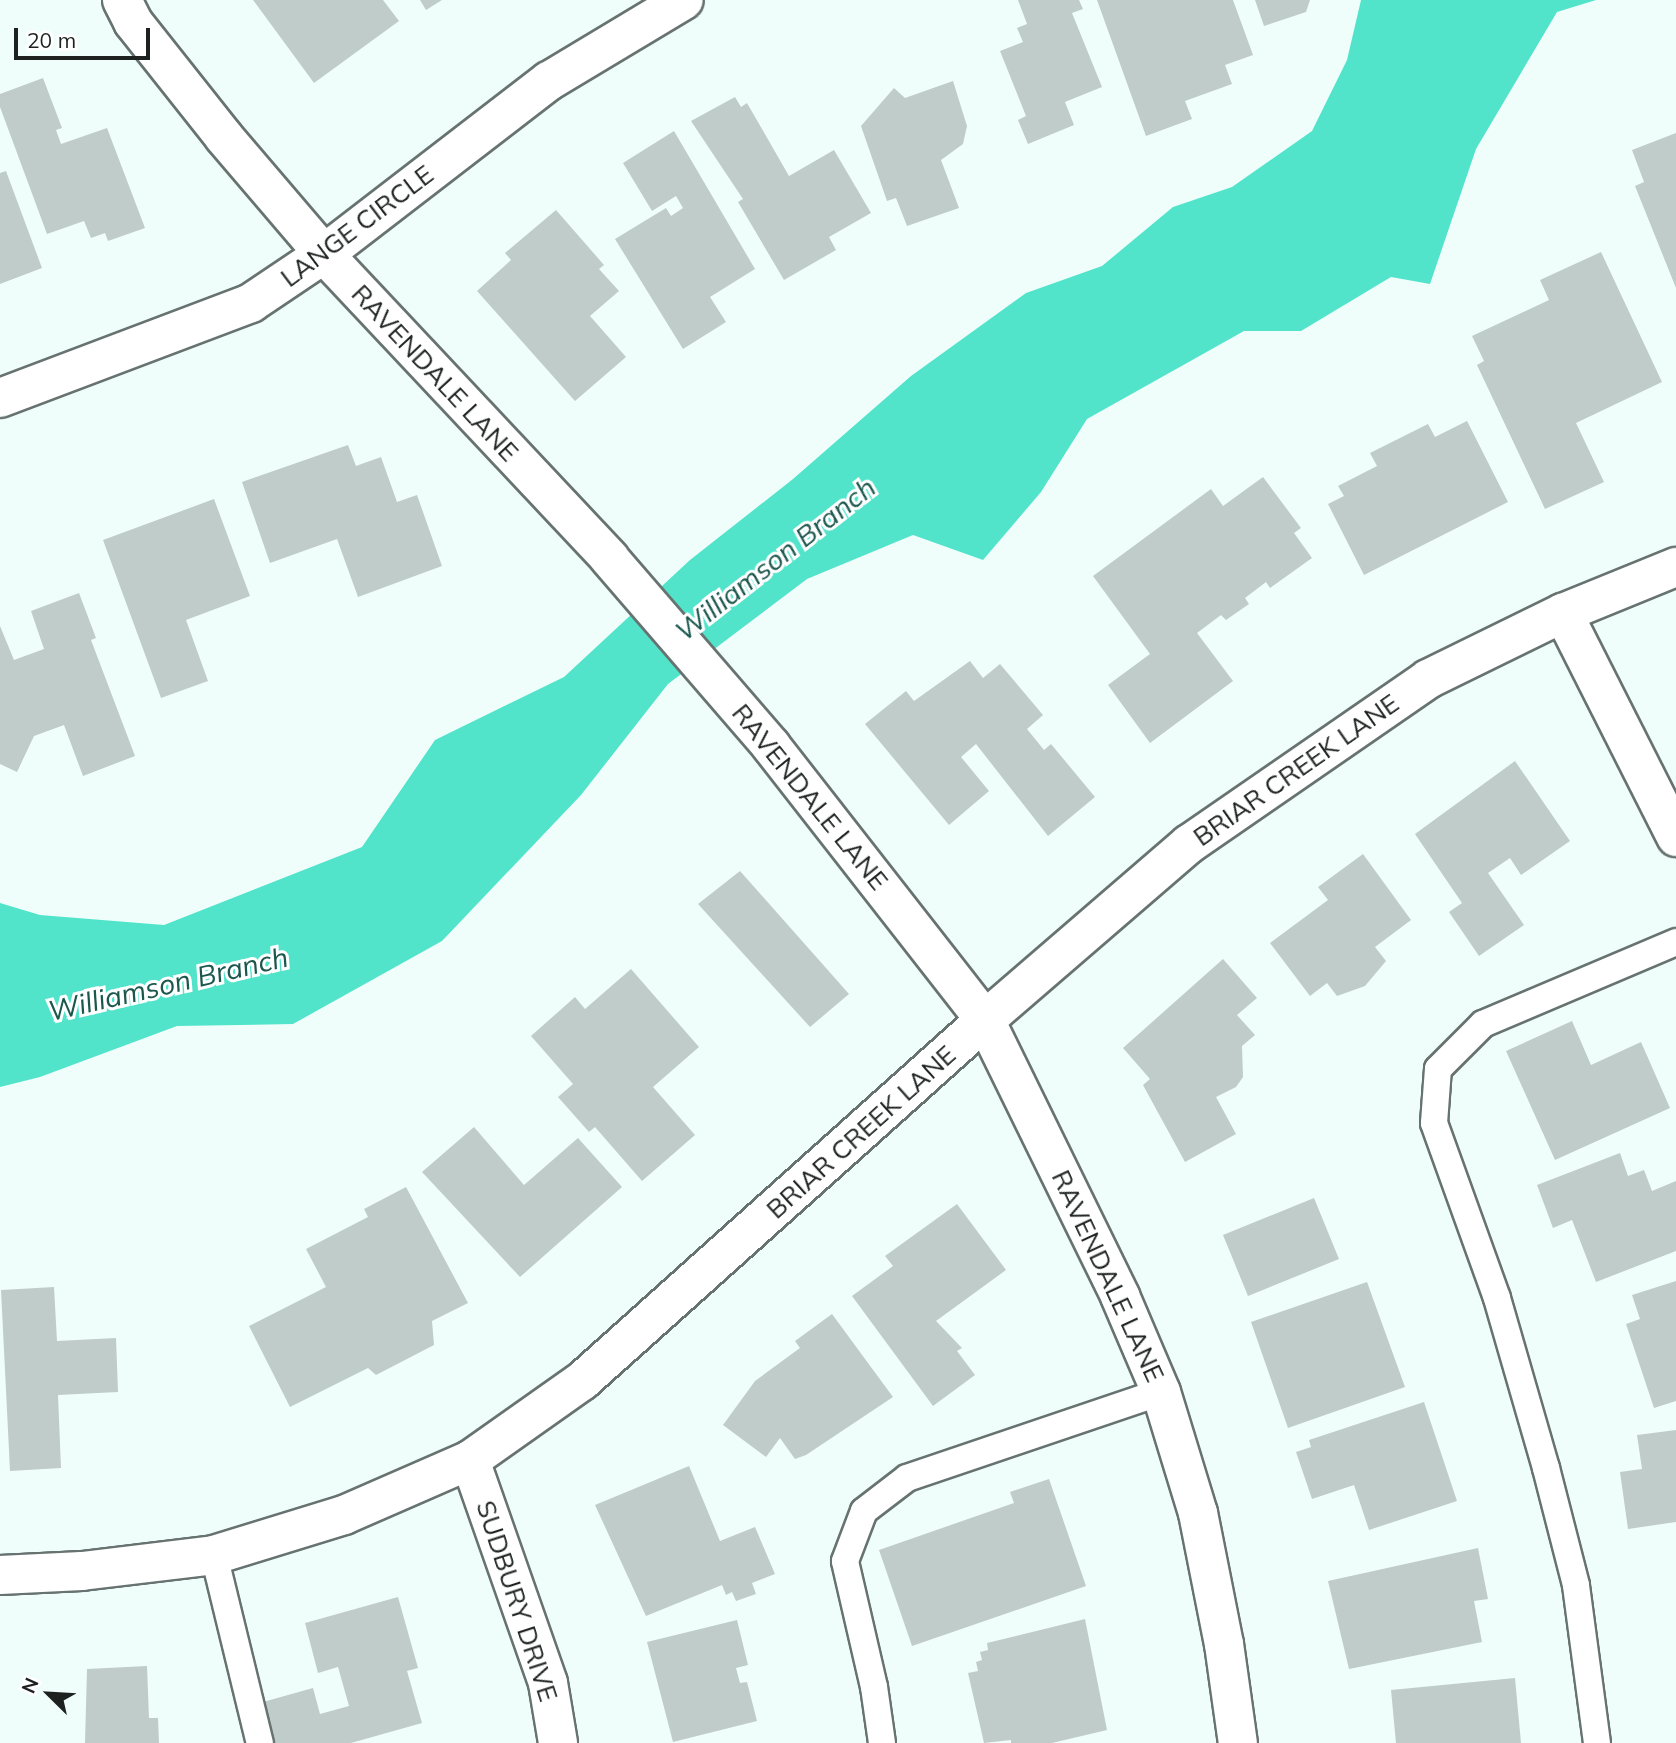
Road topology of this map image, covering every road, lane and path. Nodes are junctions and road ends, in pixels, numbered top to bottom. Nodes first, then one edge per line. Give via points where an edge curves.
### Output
1 (122, 0) edge
2 (684, 0) edge
3 (324, 254) junction
4 (0, 398) edge
5 (1676, 567) edge
6 (1563, 613) junction
7 (1676, 837) edge
8 (1676, 942) edge
9 (985, 1020) junction
10 (1161, 1392) junction
11 (470, 1460) junction
12 (214, 1555) junction
13 (0, 1575) edge
14 (260, 1743) edge
15 (558, 1743) edge
16 (882, 1743) edge
17 (1238, 1743) edge
18 (1597, 1743) edge

1 - 3 street, RAVENDALE LANE via 134,22 216,126
2 - 3 street, LANGE CIRCLE via 549,80
3 - 4 street, LANGE CIRCLE via 251,303
3 - 9 street, RAVENDALE LANE via 609,558 771,746
5 - 6 street, BRIAR CREEK LANE
6 - 7 street
6 - 9 street, BRIAR CREEK LANE via 1428,679 1313,756 1189,844
8 - 18 lane via 1483,1024 1438,1069 1434,1123 1497,1298 1546,1468 1576,1585
9 - 10 street, RAVENDALE LANE via 1120,1296
9 - 11 street, BRIAR CREEK LANE via 582,1381
10 - 16 lane via 907,1478 864,1511 845,1561
10 - 17 street, RAVENDALE LANE via 1198,1513
11 - 12 street, BRIAR CREEK LANE via 344,1515
11 - 15 street, SUDBURY DRIVE via 548,1683
12 - 13 street, BRIAR CREEK LANE via 82,1571
12 - 14 lane

